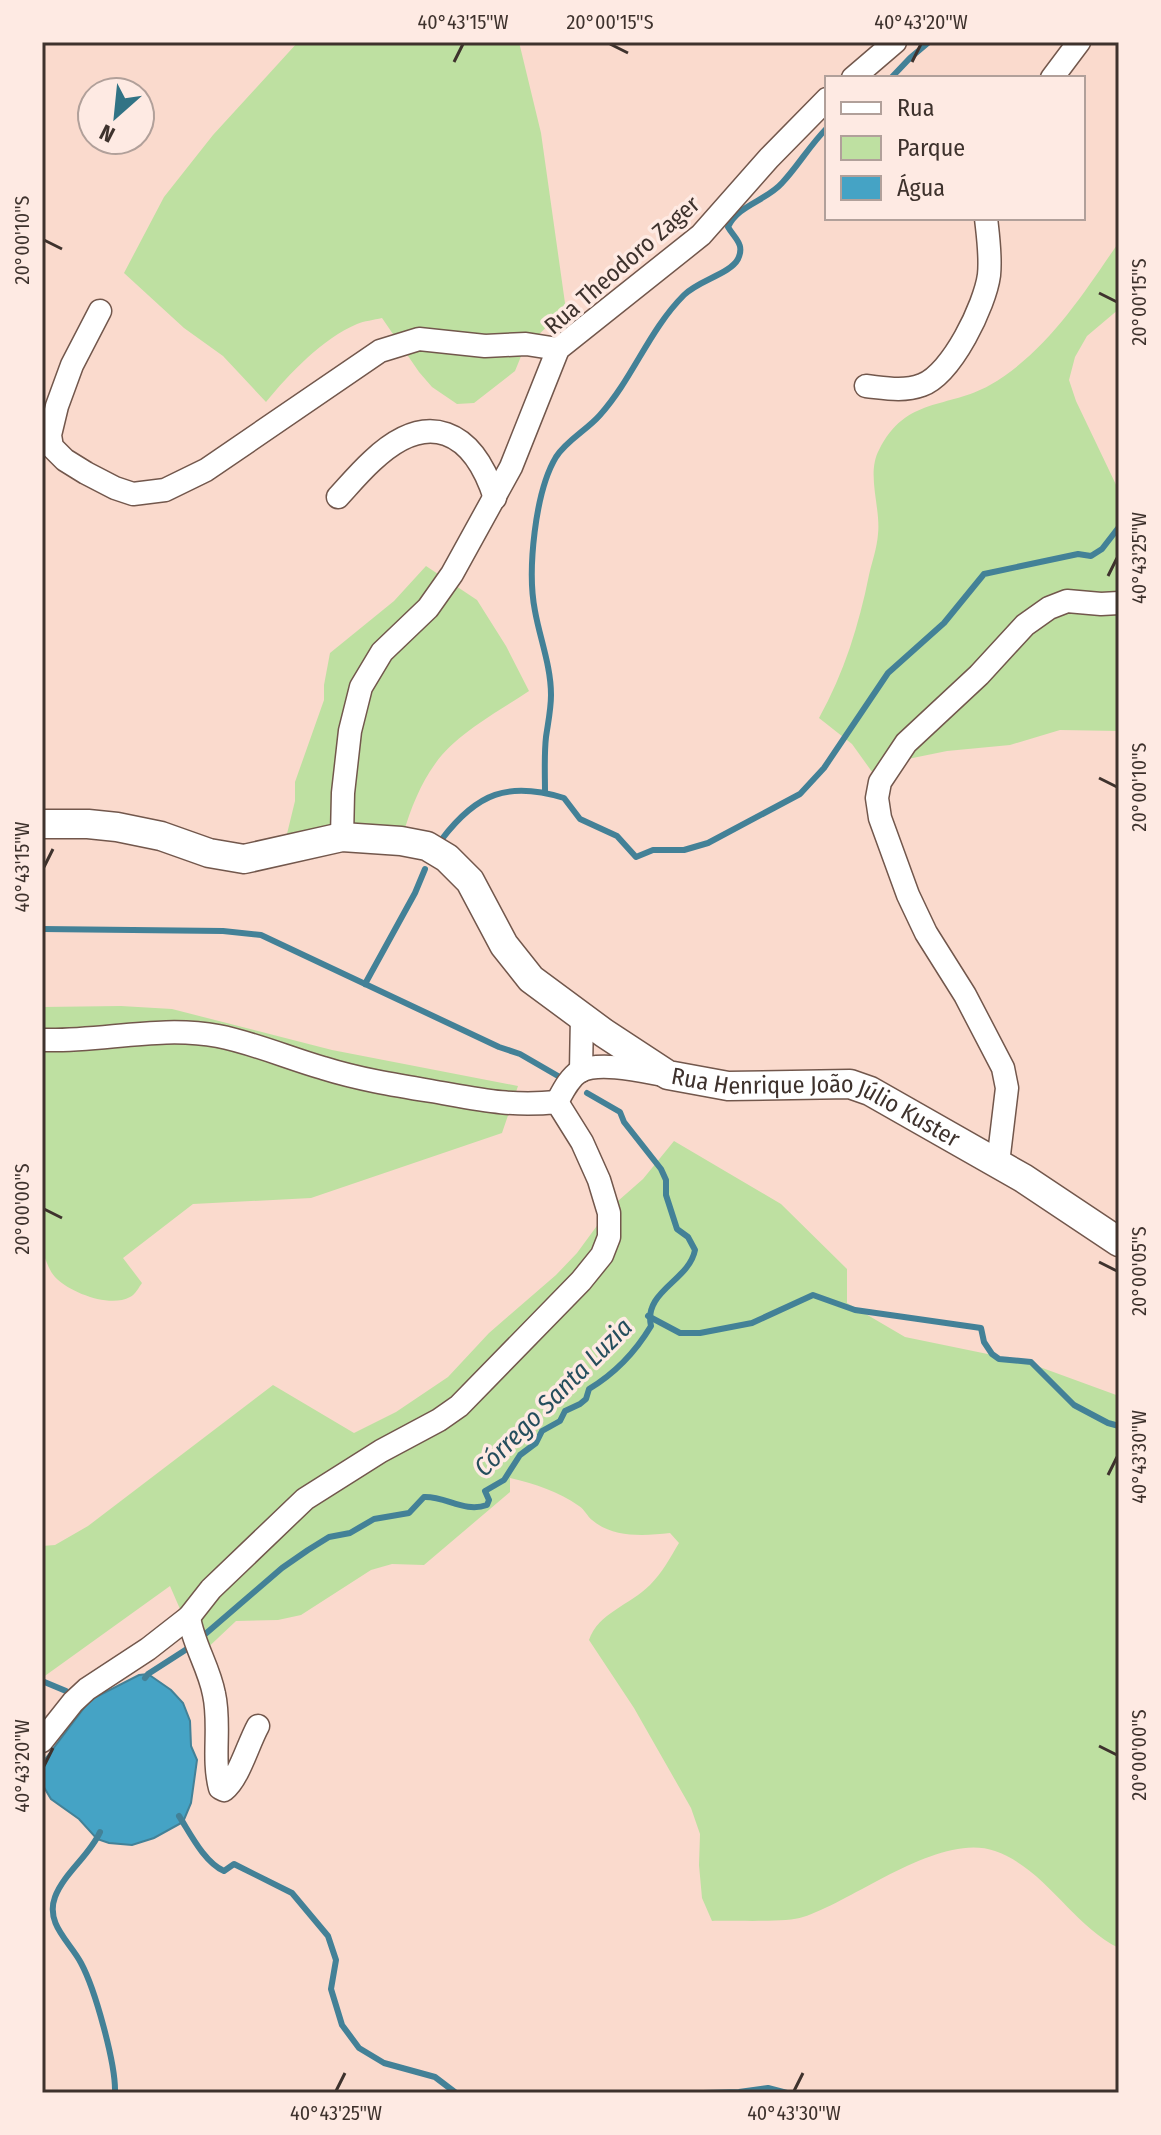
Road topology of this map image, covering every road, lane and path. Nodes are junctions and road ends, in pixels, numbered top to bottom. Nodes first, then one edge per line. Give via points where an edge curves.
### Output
1 (895, 42) edge
2 (1079, 42) edge
3 (855, 76) edge
4 (1054, 76) edge
5 (825, 101) edge
6 (986, 220) edge
7 (100, 311) dead end
8 (558, 349) junction
9 (866, 386) dead end
10 (338, 497) dead end
11 (495, 498) junction
12 (1119, 603) edge
13 (42, 824) edge
14 (342, 837) junction
15 (582, 1016) junction
16 (42, 1040) edge
17 (581, 1071) junction
18 (668, 1075) junction
19 (557, 1102) junction
20 (998, 1163) junction
21 (1119, 1242) edge
22 (189, 1617) junction
23 (258, 1726) dead end
24 (42, 1741) edge

1 - 3 street
2 - 4 street
5 - 8 street, Rua Theodoro Zager via 701,235
6 - 9 street via 989,276 968,330 945,367 925,384 900,390
7 - 8 street via 57,406 52,447 86,473 133,494 165,490 193,477 380,351 419,339
8 - 11 street, Rua Theodoro Zager
10 - 11 street via 394,444 438,431 471,449
11 - 14 street, Rua Theodoro Zager via 428,608 382,652 361,687 350,731
12 - 20 street via 1067,601 1025,625 906,743 880,782 880,818 908,895 1003,1068 1007,1088
13 - 14 street, Rua Henrique João Júlio Kuster via 129,829 244,859
14 - 15 street, Rua Henrique João Júlio Kuster via 427,846 447,858 470,881 515,961
15 - 17 street
15 - 18 street, Rua Henrique João Júlio Kuster
16 - 19 street via 161,1032 216,1036 396,1086 513,1105
17 - 18 street via 615,1068
17 - 19 street
18 - 20 street, Rua Henrique João Júlio Kuster via 728,1086 850,1084
19 - 22 street via 582,1142 606,1199 609,1237 602,1255 459,1406 305,1499 219,1580
20 - 21 street, Rua Henrique João Júlio Kuster
22 - 23 street via 214,1694 220,1788 235,1777
22 - 24 street via 87,1689

